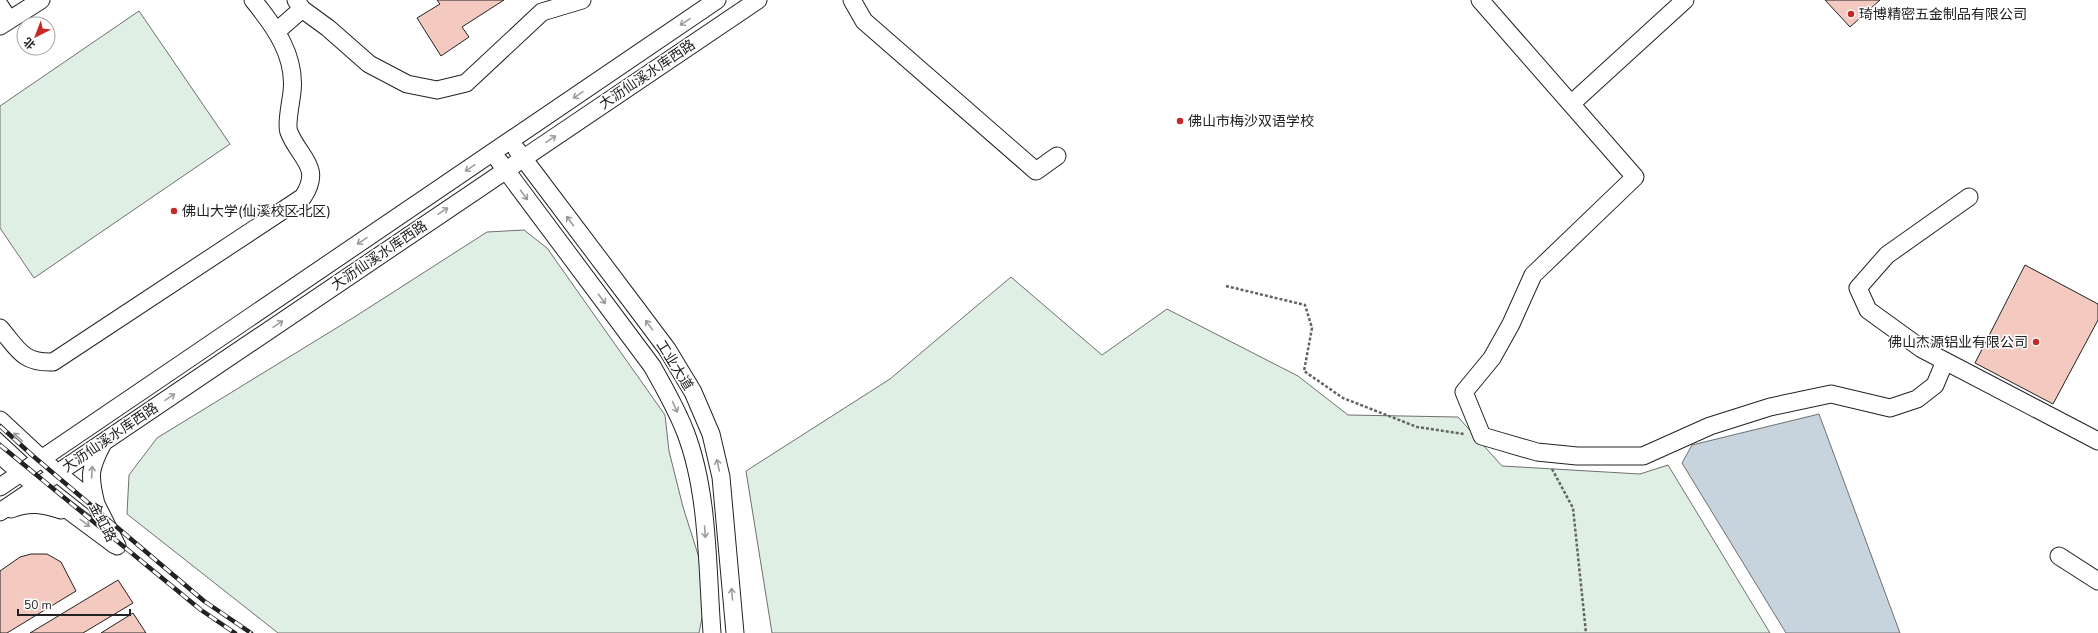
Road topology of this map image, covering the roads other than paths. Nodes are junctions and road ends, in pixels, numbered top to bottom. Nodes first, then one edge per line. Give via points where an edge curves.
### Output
1 (41, 0) edge
2 (253, 0) edge
3 (582, 0) edge
4 (717, 0) edge
5 (758, 0) edge
6 (852, 0) edge
7 (1480, 0) edge
8 (1685, 0) edge
9 (299, 5) edge
10 (550, 5) edge
11 (3, 18) edge
12 (277, 32) junction
13 (1571, 104) junction
14 (510, 141) junction
15 (493, 153) junction
16 (1057, 156) dead end
17 (523, 158) junction
18 (505, 170) junction
19 (1969, 197) dead end
20 (0, 328) edge
21 (1945, 361) junction
22 (0, 420) edge
23 (2098, 441) edge
24 (103, 443) junction
25 (0, 455) edge
26 (41, 459) junction
27 (20, 473) junction
28 (57, 473) junction
29 (0, 487) edge
30 (37, 487) junction
31 (96, 504) junction
32 (0, 512) edge
33 (69, 512) junction
34 (2059, 556) dead end
35 (2098, 581) edge
36 (712, 633) edge
37 (735, 633) edge

1 - 11 street
2 - 12 street
3 - 10 street
4 -> 14 street
17 -> 5 street, 大沥仙溪水库西路
6 - 16 street via 864,21 1036,171
7 - 13 street
8 - 13 street
9 - 10 street via 369,64 408,84 437,90 466,83
9 - 12 street
12 - 20 street via 285,46 294,79 288,130 312,170 311,185 303,196 52,362 37,363 25,357
13 - 21 street via 1635,177 1534,275 1492,358 1464,392 1482,436 1543,453 1643,456 1710,426 1770,407 1831,394 1890,408 1917,399 1935,385
14 - 15 street
14 - 17 street, 工业大道
15 - 18 street, 工业大道
15 -> 26 street
17 - 18 street, 大沥仙溪水库西路
37 -> 17 street, 工业大道 via 721,477 711,434 693,392 667,349
24 -> 18 street, 大沥仙溪水库西路
18 -> 36 street, 工业大道 via 652,366 686,432 697,474 703,512
19 - 21 street via 1888,255 1858,288 1868,310 1922,349
21 - 23 street
26 -> 22 street, 金虹路
24 - 28 street, 大沥仙溪水库西路
31 -> 24 street via 91,483 92,463
25 - 27 street, 金虹路
26 - 27 street
26 - 28 street, 金虹路
27 - 29 street
27 - 30 street, 金虹路
28 - 30 street, 大沥仙溪水库西路
28 - 31 street, 金虹路
30 - 32 street, 大沥仙溪水库西路
30 - 33 street, 金虹路
33 -> 31 street, 金虹路 via 117,546
32 - 33 street via 26,504 46,505
34 - 35 street

